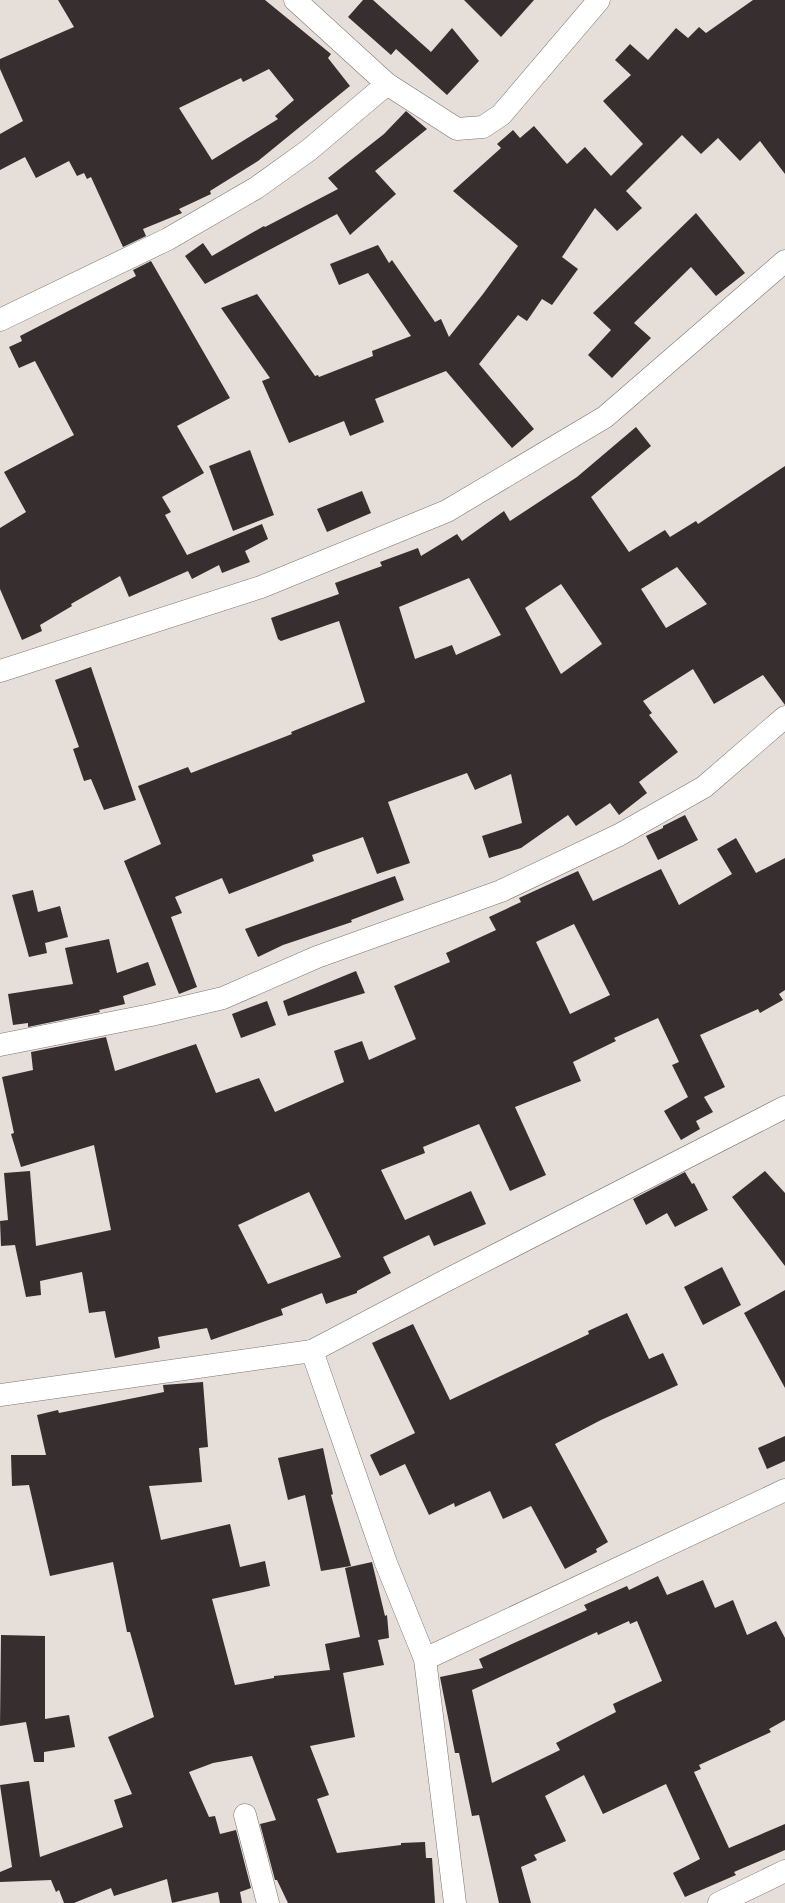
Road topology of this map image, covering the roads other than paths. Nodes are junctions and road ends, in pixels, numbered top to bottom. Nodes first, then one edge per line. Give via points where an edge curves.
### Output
1 (295, 0) edge
2 (599, 0) edge
3 (387, 84) junction
4 (785, 261) edge
5 (0, 320) edge
6 (0, 671) edge
7 (785, 717) edge
8 (0, 1045) edge
9 (785, 1106) edge
10 (312, 1352) junction
11 (0, 1395) edge
12 (785, 1490) edge
13 (425, 1658) junction
14 (245, 1815) dead end
15 (785, 1870) edge
16 (268, 1903) edge
17 (455, 1903) edge
18 (719, 1903) edge

1 - 3 street
2 - 3 street via 501,116 483,127 457,129
3 - 5 street via 309,150 256,188 168,239
4 - 6 street via 605,417 447,511 261,587
7 - 8 street via 704,787 619,835 501,891 318,956 223,998
9 - 10 street
10 - 11 street
10 - 13 street via 386,1563
12 - 13 street
13 - 17 street
14 - 16 street
15 - 18 street

